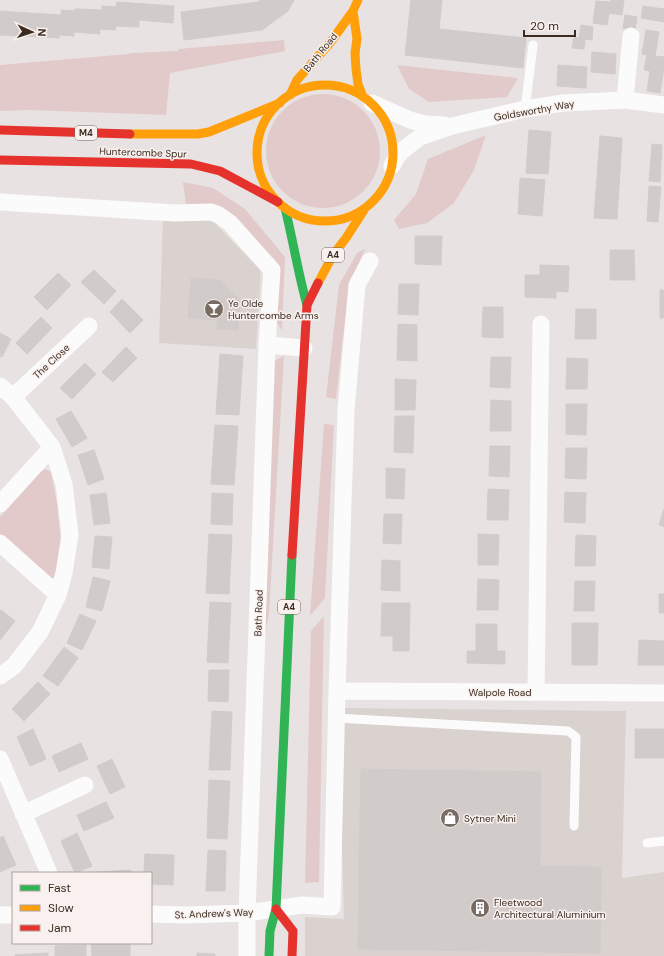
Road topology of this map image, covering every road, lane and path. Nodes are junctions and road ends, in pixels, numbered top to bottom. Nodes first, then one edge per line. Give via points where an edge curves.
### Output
1 (356, 4) edge
2 (631, 36) dead end
3 (533, 45) dead end
4 (290, 95) junction
5 (368, 100) junction
6 (625, 100) junction
7 (280, 103) junction
8 (664, 105) edge
9 (525, 109) junction
10 (452, 126) junction
11 (0, 130) edge
12 (0, 160) edge
13 (392, 166) junction
14 (0, 202) edge
15 (278, 202) junction
16 (285, 208) junction
17 (364, 210) junction
18 (370, 261) dead end
19 (307, 305) junction
20 (541, 324) dead end
21 (89, 326) dead end
22 (267, 345) junction
23 (304, 348) junction
24 (6, 392) edge
25 (52, 447) junction
26 (0, 504) edge
27 (0, 542) edge
28 (58, 595) junction
29 (0, 676) edge
30 (337, 691) junction
31 (536, 692) junction
32 (664, 693) edge
33 (336, 718) junction
34 (0, 759) edge
35 (85, 785) dead end
36 (23, 814) junction
37 (574, 826) dead end
38 (664, 842) edge
39 (647, 843) dead end
40 (49, 872) edge
41 (276, 909) junction
42 (247, 913) junction
43 (152, 914) edge
44 (0, 915) edge
45 (12, 915) edge
46 (247, 956) edge
47 (269, 956) edge
48 (292, 956) edge

1 - 4 main road, Bath Road via 330,43 298,80
1 - 5 main road, Bath Road via 356,68 358,84
2 - 6 street
3 - 9 lane
4 - 5 main road via 321,85 340,86
4 - 7 main road
5 - 10 street, Goldsworthy Way via 410,120
5 - 13 main road via 386,121 393,152
6 - 8 street, Goldsworthy Way
6 - 9 street, Goldsworthy Way via 563,103
7 - 11 main road, Huntercombe Spur / M4 via 209,132 198,134
7 - 15 main road via 272,110 263,126 258,149 264,182
9 - 10 street, Goldsworthy Way
10 - 13 street, Goldsworthy Way via 413,142 402,150
12 - 15 main road, Huntercombe Spur via 191,164 220,172
13 - 17 main road via 382,191
14 - 22 street, Bath Road via 175,213 210,212 218,215 230,223 272,270
15 - 16 main road
16 - 17 main road via 296,215 319,221 341,219
16 - 19 main road, A4
17 - 19 main road, A4 via 333,255
18 - 30 street via 357,285 346,410
19 - 23 main road, A4
20 - 31 street
21 - 24 street, The Close
22 - 23 street
22 - 42 street, Bath Road
23 - 41 main road, A4 via 286,662
24 - 25 street
25 - 26 street
25 - 28 street via 64,484 70,535
27 - 28 street
28 - 29 street via 40,632 14,666
30 - 31 street, Walpole Road
30 - 33 street
31 - 32 street, Walpole Road
33 - 37 lane via 568,731 576,737
33 - 41 street, St. Andrew's Way via 332,907 302,905
34 - 36 street
35 - 36 street
36 - 40 street
38 - 39 lane
41 - 42 street, St. Andrew's Way
41 - 47 main road, A4 via 270,931
41 - 48 main road via 293,931
42 - 43 street, St. Andrew's Way
42 - 46 street, Bath Road
44 - 45 street

